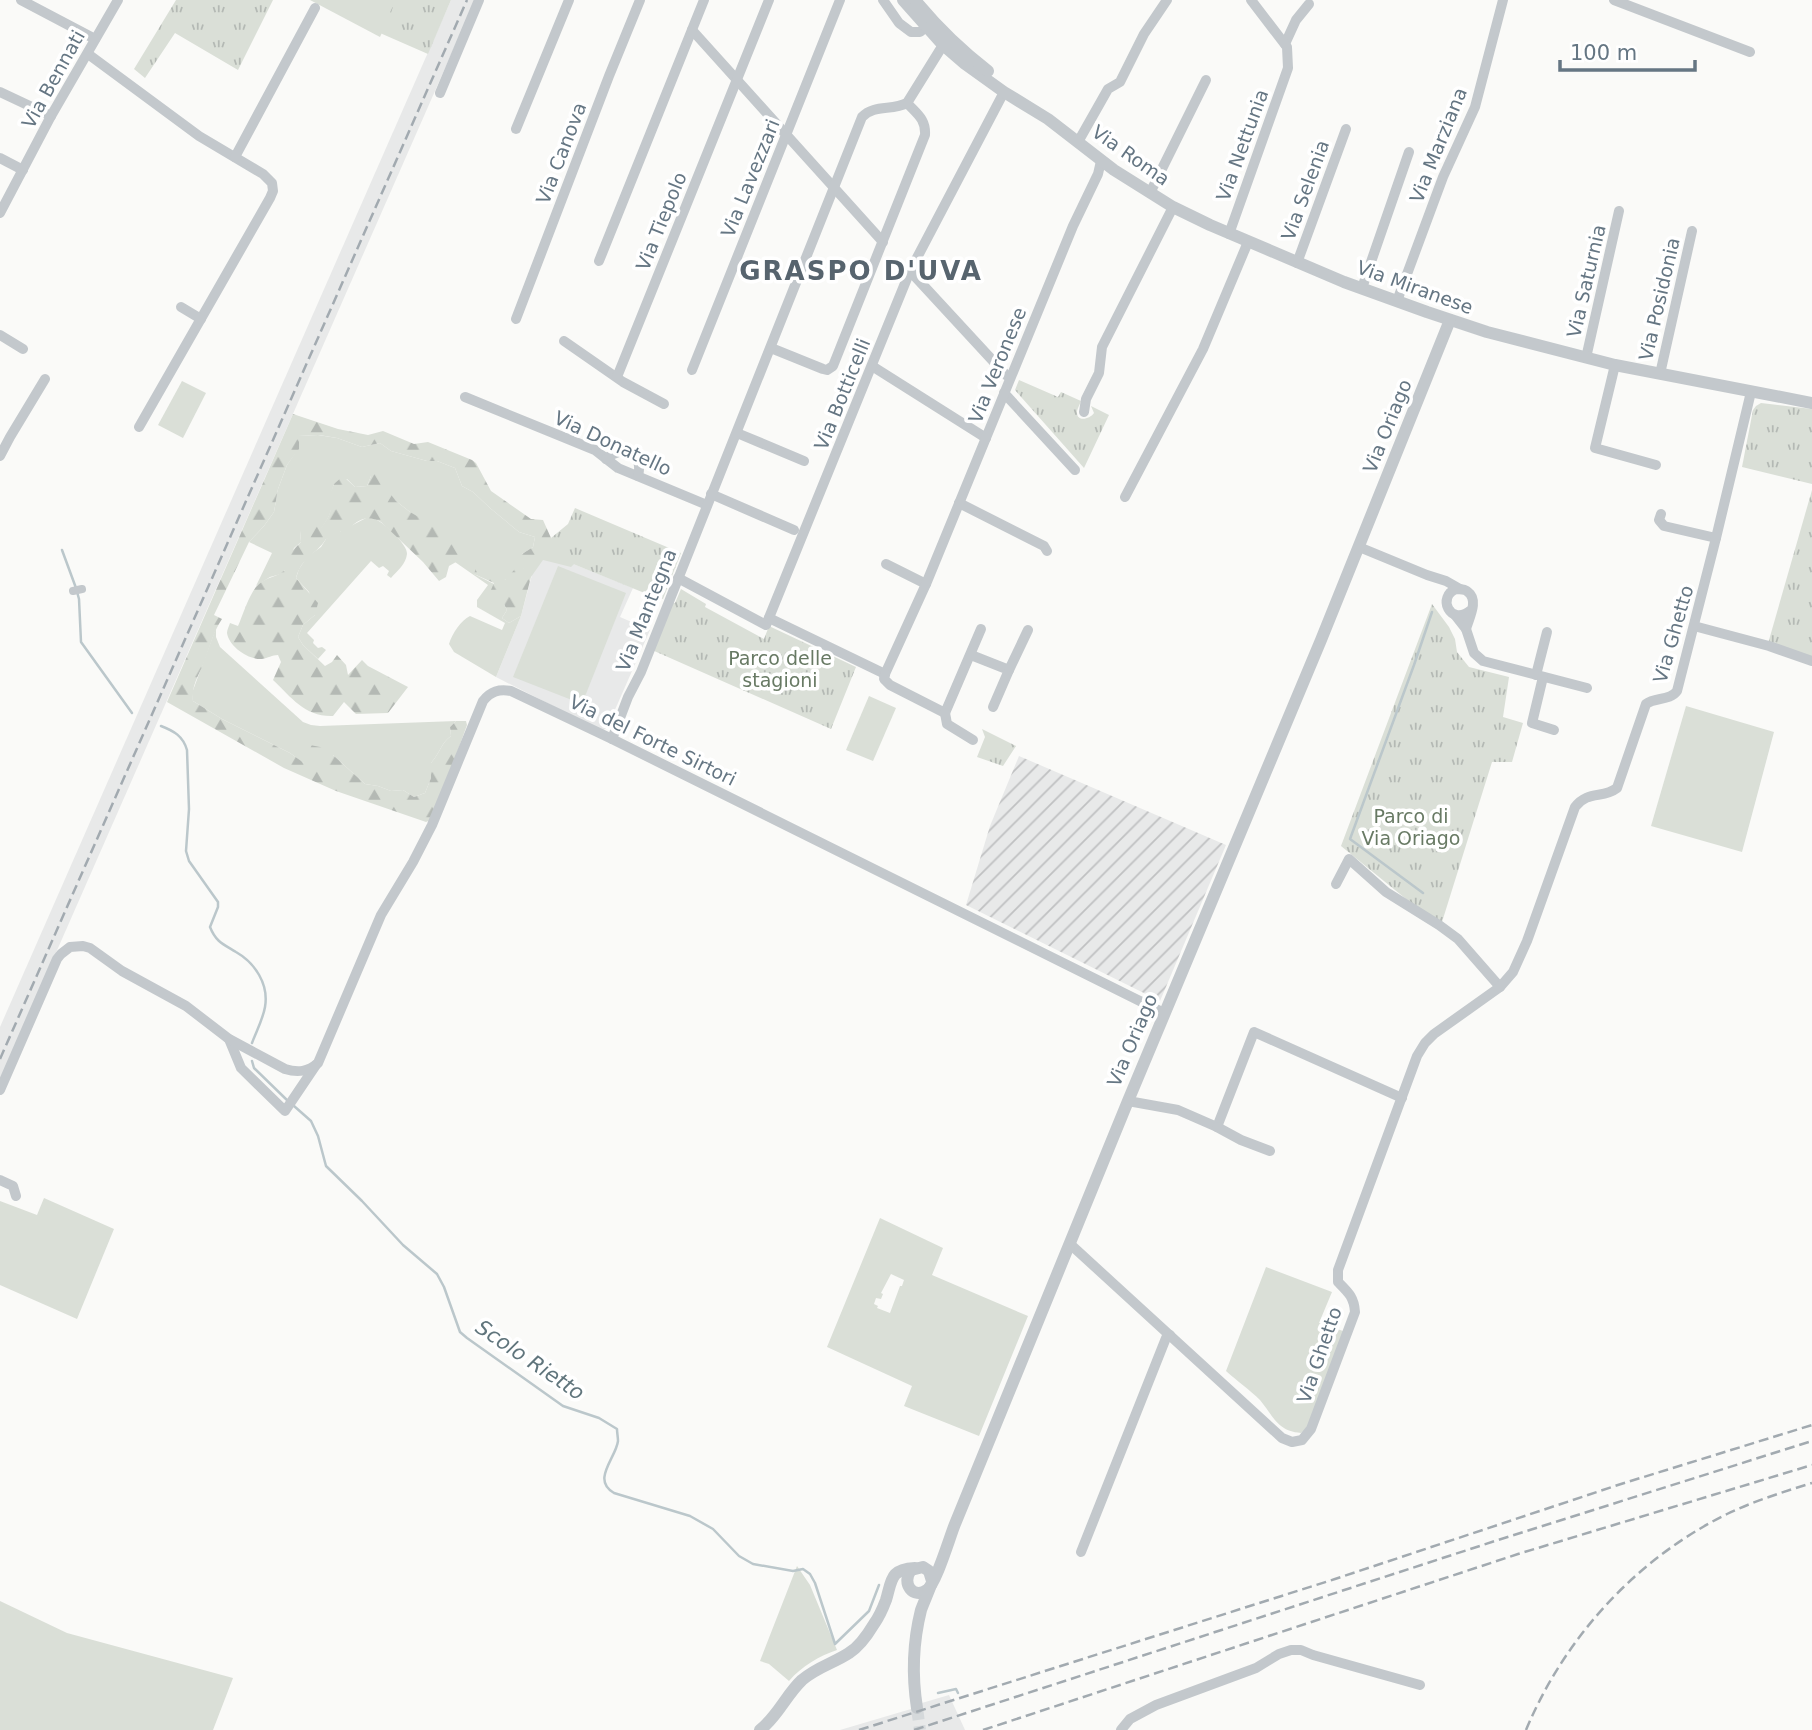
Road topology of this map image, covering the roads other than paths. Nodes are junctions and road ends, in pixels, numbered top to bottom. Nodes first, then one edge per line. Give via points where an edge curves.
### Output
1 (21, 0) edge
2 (118, 0) edge
3 (480, 0) edge
4 (569, 0) edge
5 (640, 0) edge
6 (704, 0) edge
7 (769, 0) edge
8 (841, 0) edge
9 (883, 0) edge
10 (903, 0) edge
11 (915, 0) edge
12 (1167, 0) edge
13 (1251, 0) edge
14 (1503, 0) edge
15 (1614, 0) edge
16 (1310, 4) dead end
17 (315, 8) dead end
18 (928, 23) junction
19 (692, 30) junction
20 (95, 39) junction
21 (1285, 44) junction
22 (943, 46) junction
23 (1750, 52) dead end
24 (88, 54) junction
25 (971, 57) junction
26 (737, 79) junction
27 (1206, 80) dead end
28 (0, 92) edge
29 (1004, 92) junction
30 (440, 93) dead end
31 (907, 103) junction
32 (1034, 110) junction
33 (51, 116) junction
34 (516, 129) dead end
35 (1346, 129) dead end
36 (786, 134) junction
37 (1078, 142) junction
38 (1409, 152) dead end
39 (234, 157) junction
40 (0, 158) edge
41 (1101, 161) junction
42 (23, 170) junction
43 (834, 188) junction
44 (1150, 193) junction
45 (1173, 207) junction
46 (1619, 211) dead end
47 (0, 213) edge
48 (1210, 225) joint
49 (1692, 232) dead end
50 (1229, 234) junction
51 (883, 242) junction
52 (1248, 242) junction
53 (599, 261) dead end
54 (1297, 263) junction
55 (910, 271) junction
56 (1362, 288) junction
57 (1397, 301) junction
58 (181, 307) dead end
59 (201, 319) junction
60 (516, 319) dead end
61 (1450, 320) junction
62 (0, 335) edge
63 (564, 341) dead end
64 (771, 348) junction
65 (23, 349) dead end
66 (1586, 358) junction
67 (1615, 365) junction
68 (872, 366) junction
69 (692, 370) dead end
70 (1660, 374) junction
71 (617, 377) junction
72 (1010, 377) junction
73 (45, 379) dead end
74 (1751, 392) junction
75 (1004, 394) junction
76 (465, 397) dead end
77 (1812, 401) edge
78 (664, 404) dead end
79 (1084, 412) dead end
80 (139, 427) dead end
81 (737, 433) junction
82 (986, 438) junction
83 (0, 456) edge
84 (606, 459) junction
85 (804, 461) dead end
86 (1656, 465) dead end
87 (1075, 470) dead end
88 (638, 476) junction
89 (1125, 497) dead end
90 (709, 499) junction
91 (959, 503) junction
92 (1661, 514) dead end
93 (794, 530) dead end
94 (1716, 538) junction
95 (1359, 547) junction
96 (1047, 551) dead end
97 (886, 564) dead end
98 (1427, 575) junction
99 (678, 578) junction
100 (926, 584) junction
101 (1460, 589) junction
102 (1446, 602) junction
103 (1471, 610) junction
104 (1455, 615) junction
105 (769, 618) junction
106 (1694, 626) junction
107 (981, 629) dead end
108 (1465, 629) junction
109 (1028, 630) dead end
110 (1547, 632) dead end
111 (971, 655) junction
112 (1812, 661) edge
113 (1009, 670) junction
114 (885, 674) junction
115 (1540, 676) junction
116 (1587, 688) dead end
117 (993, 707) dead end
118 (945, 713) junction
119 (1554, 730) dead end
120 (612, 739) junction
121 (974, 740) dead end
122 (1336, 884) dead end
123 (1500, 986) junction
124 (1164, 1013) junction
125 (229, 1039) junction
126 (318, 1063) junction
127 (0, 1090) edge
128 (1402, 1098) junction
129 (1128, 1101) junction
130 (1217, 1127) junction
131 (1270, 1151) dead end
132 (0, 1180) edge
133 (16, 1196) dead end
134 (1070, 1244) junction
135 (1170, 1335) junction
136 (945, 1550) junction
137 (1081, 1552) dead end
138 (919, 1568) junction
139 (932, 1583) junction
140 (916, 1592) junction
141 (886, 1600) junction
142 (922, 1609) junction
143 (1420, 1685) dead end
144 (917, 1708) tunnel mouth
145 (760, 1730) edge
146 (1121, 1730) edge

1 - 20 street
2 - 20 street, Via Bennati
3 - 30 street
4 - 34 street
5 - 60 street, Via Canova
6 - 19 street
7 - 26 street, Via Tiepolo
8 - 36 street, Via Lavezzari
9 - 18 street via 911,33
10 - 18 street, Via Roma
11 - 18 street, Via Roma
12 - 37 street via 1143,34 1120,82 1108,89
13 - 21 street
14 - 57 street, Via Marziana via 1475,107 1443,177
15 - 23 street
16 - 21 street
17 - 39 street
18 - 22 street, Via Roma
18 - 25 street, Via Roma
19 - 26 street
19 - 53 street
20 - 24 street, Via Bennati
21 - 50 street, Via Nettunia via 1288,68
22 - 25 street via 948,43
22 - 29 street, Via Roma
22 - 31 street
24 - 33 street, Via Bennati
24 - 39 street
25 - 32 street, Via Roma
26 - 36 street
26 - 71 street, Via Tiepolo
27 - 44 street
28 - 33 street
29 - 32 street, Via Roma
29 - 55 street, Via Botticelli
31 - 43 street, Via Mantegna via 875,109 862,117
31 - 51 street via 923,120 925,135
32 - 37 street, Via Roma
33 - 42 street, Via Bennati
35 - 54 street, Via Selenia
36 - 43 street
36 - 69 street, Via Lavezzari
37 - 41 street, Via Roma
38 - 56 street
39 - 59 street via 270,179 273,191
40 - 42 street
41 - 44 street, Via Roma
41 - 72 street, Via Veronese
42 - 47 street, Via Bennati
43 - 51 street
43 - 64 street, Via Mantegna
44 - 45 street, Via Roma
45 - 48 street, Via Roma
45 - 79 street via 1102,347 1099,373
46 - 66 street, Via Saturnia
48 - 50 street, Via Miranese
49 - 70 street, Via Posidonia
50 - 52 street, Via Miranese
51 - 64 street via 831,369
52 - 54 street, Via Miranese
52 - 89 street via 1203,349
54 - 56 street, Via Miranese
55 - 68 street, Via Botticelli
55 - 72 street
56 - 57 street, Via Miranese
57 - 61 street, Via Miranese
58 - 59 street
59 - 80 street
61 - 66 street, Via Miranese
61 - 95 street, Via Oriago
62 - 65 street
63 - 71 street
64 - 81 street, Via Mantegna
66 - 67 street, Via Miranese
67 - 70 street, Via Miranese
67 - 86 street via 1595,448
68 - 82 street
68 - 105 street, Via Botticelli
70 - 74 street, Via Miranese
71 - 78 street
72 - 75 street, Via Veronese
73 - 83 street
74 - 77 street, Via Miranese
74 - 94 street, Via Ghetto
75 - 82 street, Via Veronese
75 - 87 street
76 - 84 street, Via Donatello via 595,450
81 - 85 street
81 - 90 street, Via Mantegna
82 - 91 street, Via Veronese
84 - 88 street, Via Donatello
84 - 88 street via 617,451 628,452 638,462
88 - 90 street, Via Donatello
90 - 93 street
90 - 99 street, Via Mantegna
91 - 96 street
91 - 100 street, Via Veronese
92 - 94 street via 1664,526
94 - 106 street, Via Ghetto
95 - 98 street
95 - 124 street, Via Oriago
97 - 100 street
98 - 101 street
98 - 102 street via 1442,588
99 - 105 street via 766,625
99 - 120 street, Via Mantegna
100 - 114 street, Via Veronese
101 - 102 street
101 - 103 street via 1472,598
102 - 104 street
103 - 104 street
103 - 108 street
104 - 108 street
105 - 114 street
106 - 112 street
106 - 123 street, Via Ghetto via 1677,691 1646,704 1617,788 1587,797 1575,807 1520,958
107 - 111 street
108 - 115 street via 1480,659
109 - 113 street
110 - 115 street
111 - 113 street
111 - 118 street
113 - 117 street
114 - 118 street via 890,685
115 - 116 street
115 - 119 street via 1532,723
118 - 121 street via 947,724
120 - 124 street, Via del Forte Sirtori
120 - 126 street, Via del Forte Sirtori via 511,691 494,691 485,698 432,825 381,915
122 - 123 street via 1349,859 1387,892 1458,939
123 - 128 street, Via Ghetto via 1425,1043
124 - 129 street, Via Oriago
125 - 126 street, Via del Forte Sirtori via 295,1072
125 - 126 street, Via del Forte Sirtori via 241,1068 290,1105
125 - 127 street, Via del Forte Sirtori via 186,1006 90,948 76,946 57,959
128 - 130 street via 1254,1032
128 - 135 street, Via Ghetto via 1338,1270 1338,1282 1350,1294 1355,1312 1311,1429 1302,1440 1282,1438
129 - 130 street via 1178,1110
129 - 134 street, Via Oriago
130 - 131 street
132 - 133 street via 13,1186
134 - 135 street, Via Ghetto
134 - 136 street, Via Oriago
135 - 137 street
136 - 138 street via 929,1566
136 - 139 street, Via Oriago
138 - 139 street via 929,1571
138 - 140 street, Via Oriago via 907,1577
138 - 141 street via 897,1572
139 - 140 street via 925,1592
139 - 142 street, Via Oriago
140 - 141 street via 899,1592
140 - 142 street, Via Oriago
141 - 145 street via 873,1627 852,1652 805,1678
142 - 144 street, Via Oriago via 914,1660
143 - 146 street via 1290,1650 1256,1668 1156,1704 1130,1718

